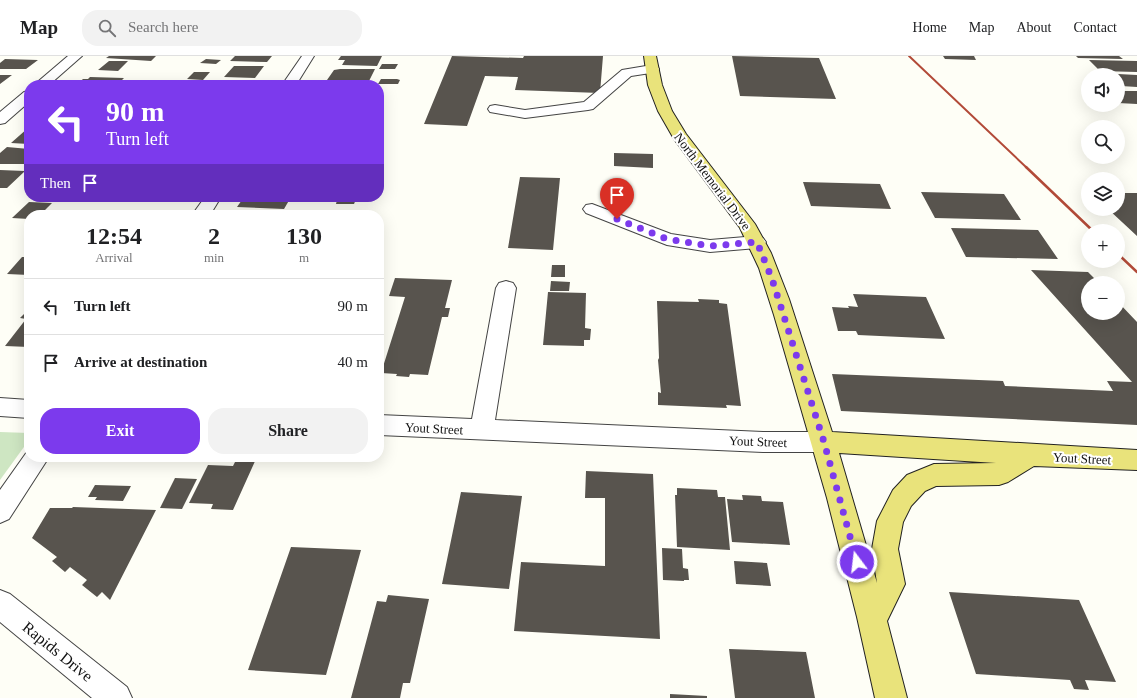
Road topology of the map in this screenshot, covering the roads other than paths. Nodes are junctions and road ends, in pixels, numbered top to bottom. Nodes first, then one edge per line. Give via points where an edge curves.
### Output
1 (76, 56) edge
2 (308, 56) edge
3 (651, 62) edge
4 (47, 80) edge
5 (292, 80) edge
6 (24, 99) edge
7 (495, 109) dead end
8 (0, 120) edge
9 (592, 209) dead end
10 (757, 242) junction
11 (506, 288) dead end
12 (0, 407) edge
13 (24, 409) edge
14 (384, 425) edge
15 (482, 430) junction
16 (824, 442) junction
17 (1031, 456) junction
18 (1137, 460) edge
19 (34, 462) edge
20 (0, 511) edge
21 (0, 604) edge
22 (873, 618) junction
23 (116, 698) edge
24 (891, 698) edge

1 - 4 street
2 - 5 street
3 - 7 street via 627,73 588,106 525,114
3 - 10 main road, North Memorial Drive via 660,103 673,127 735,206
6 - 8 street
9 - 10 street via 667,239 710,246
10 - 16 main road, North Memorial Drive via 772,279
11 - 15 street
12 - 13 street
14 - 15 street, Yout Street
15 - 16 street, Yout Street via 763,442
16 - 17 main road, Yout Street
16 - 22 main road, North Memorial Drive
17 - 18 main road, Yout Street
17 - 22 main road via 999,474 934,476 916,483 902,498 890,521 885,549 891,584
19 - 20 street
21 - 23 street, Rapids Drive
22 - 24 main road, North Memorial Drive

